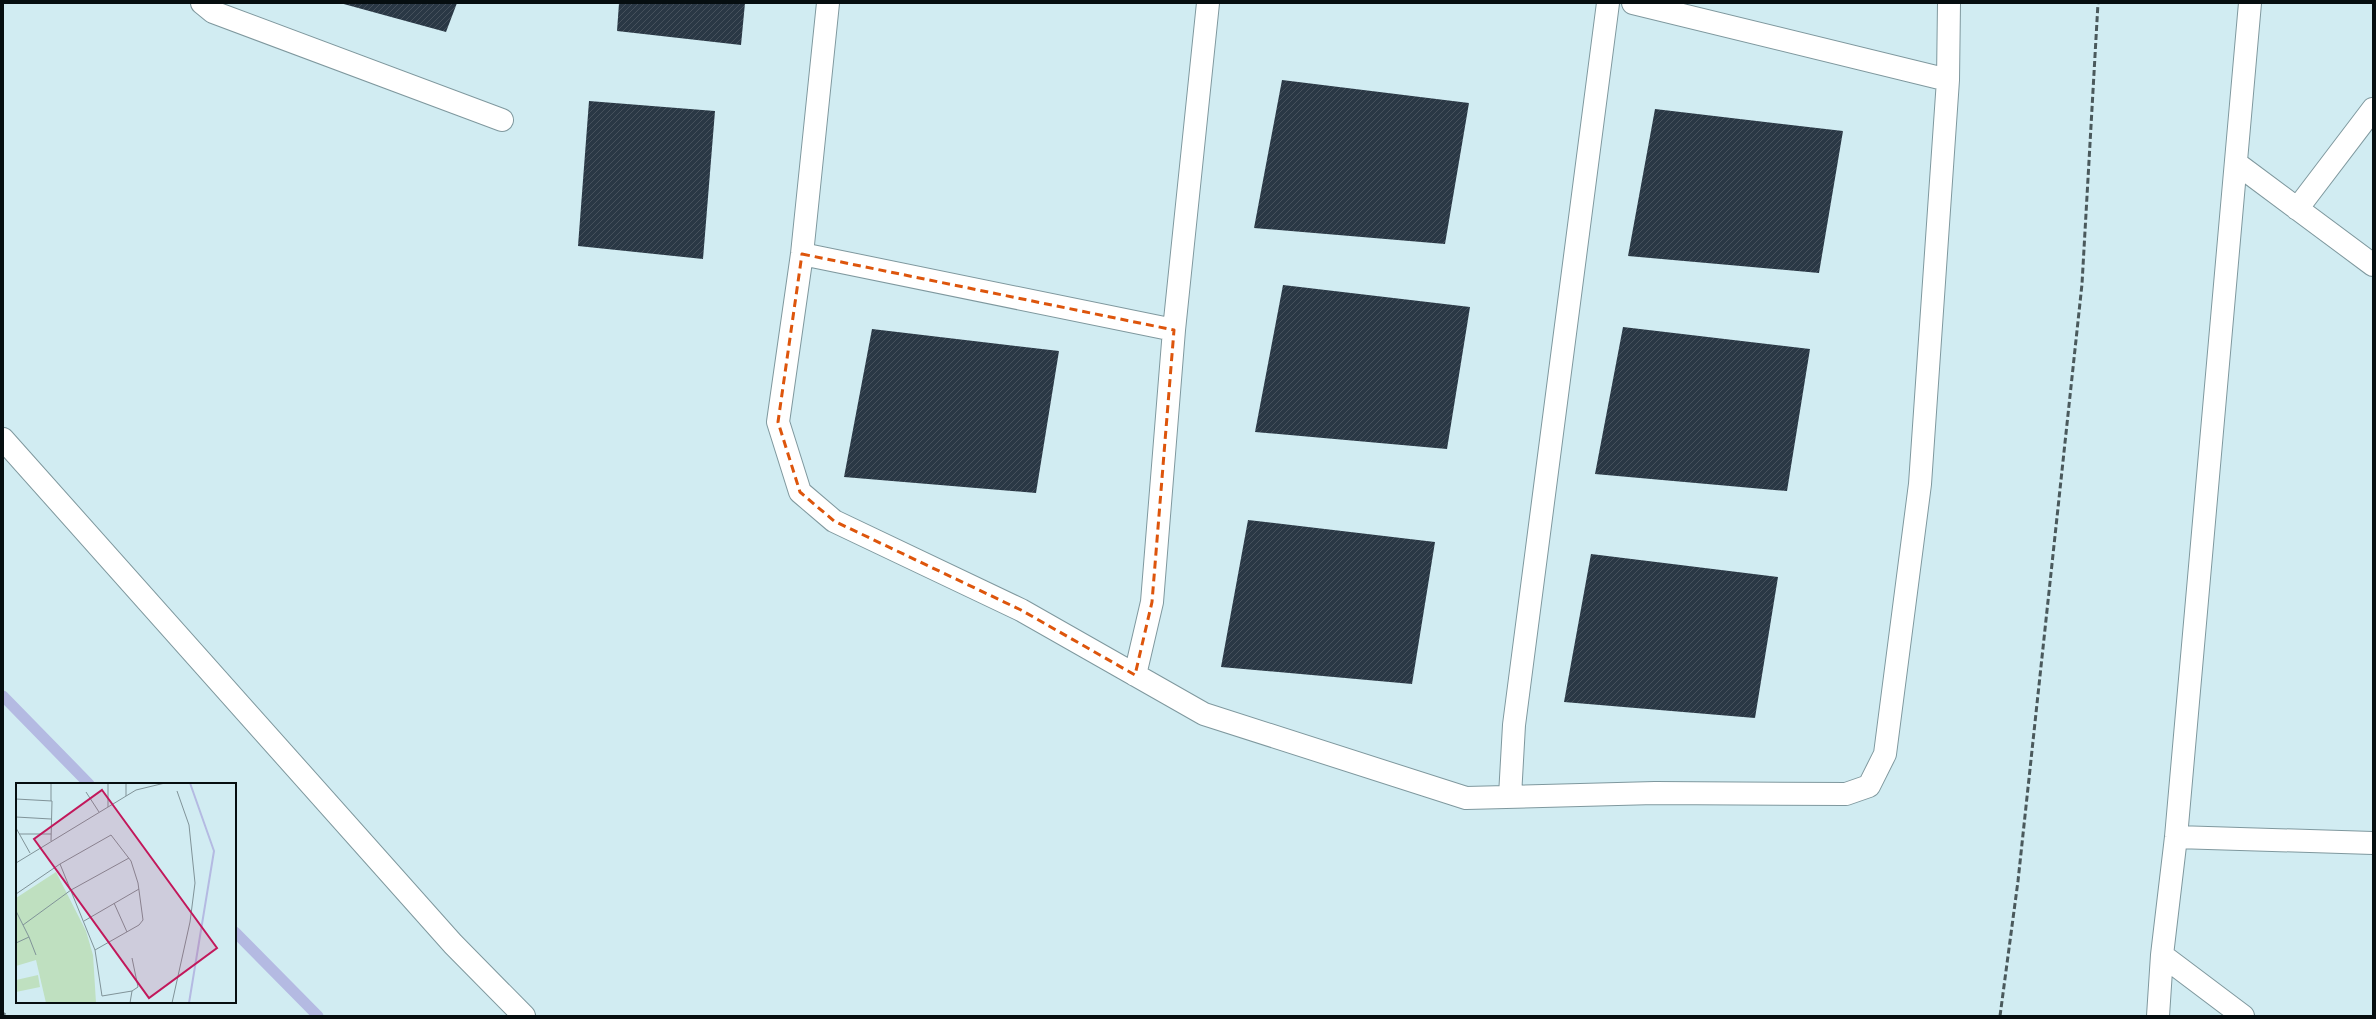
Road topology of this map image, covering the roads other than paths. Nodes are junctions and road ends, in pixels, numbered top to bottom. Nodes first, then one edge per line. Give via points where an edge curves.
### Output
1 (202, 3) edge
2 (828, 3) edge
3 (1208, 3) edge
4 (1608, 3) edge
5 (1633, 3) edge
6 (1949, 3) edge
7 (2250, 3) edge
8 (1948, 80) junction
9 (2373, 109) edge
10 (502, 120) dead end
11 (2236, 163) junction
12 (2297, 209) junction
13 (802, 254) junction
14 (2373, 265) edge
15 (1174, 330) junction
16 (3, 439) edge
17 (1135, 675) junction
18 (1510, 796) junction
19 (2176, 837) junction
20 (2373, 844) edge
21 (2162, 954) junction
22 (524, 1016) edge
23 (2158, 1016) edge
24 (2243, 1016) edge

1 - 10 street via 213,12
2 - 13 street
3 - 15 street
4 - 18 street via 1514,725
5 - 8 street
6 - 8 street
7 - 11 street
8 - 18 street via 1920,484 1885,754 1869,786 1846,794 1655,793
9 - 12 street
11 - 12 street
11 - 19 street
12 - 14 street
13 - 15 street
13 - 17 street via 778,422 800,492 834,521 1021,610
15 - 17 street via 1152,602
16 - 22 street via 453,944
17 - 18 street via 1204,714 1466,798
19 - 20 street
19 - 21 street
21 - 23 street
21 - 24 street

